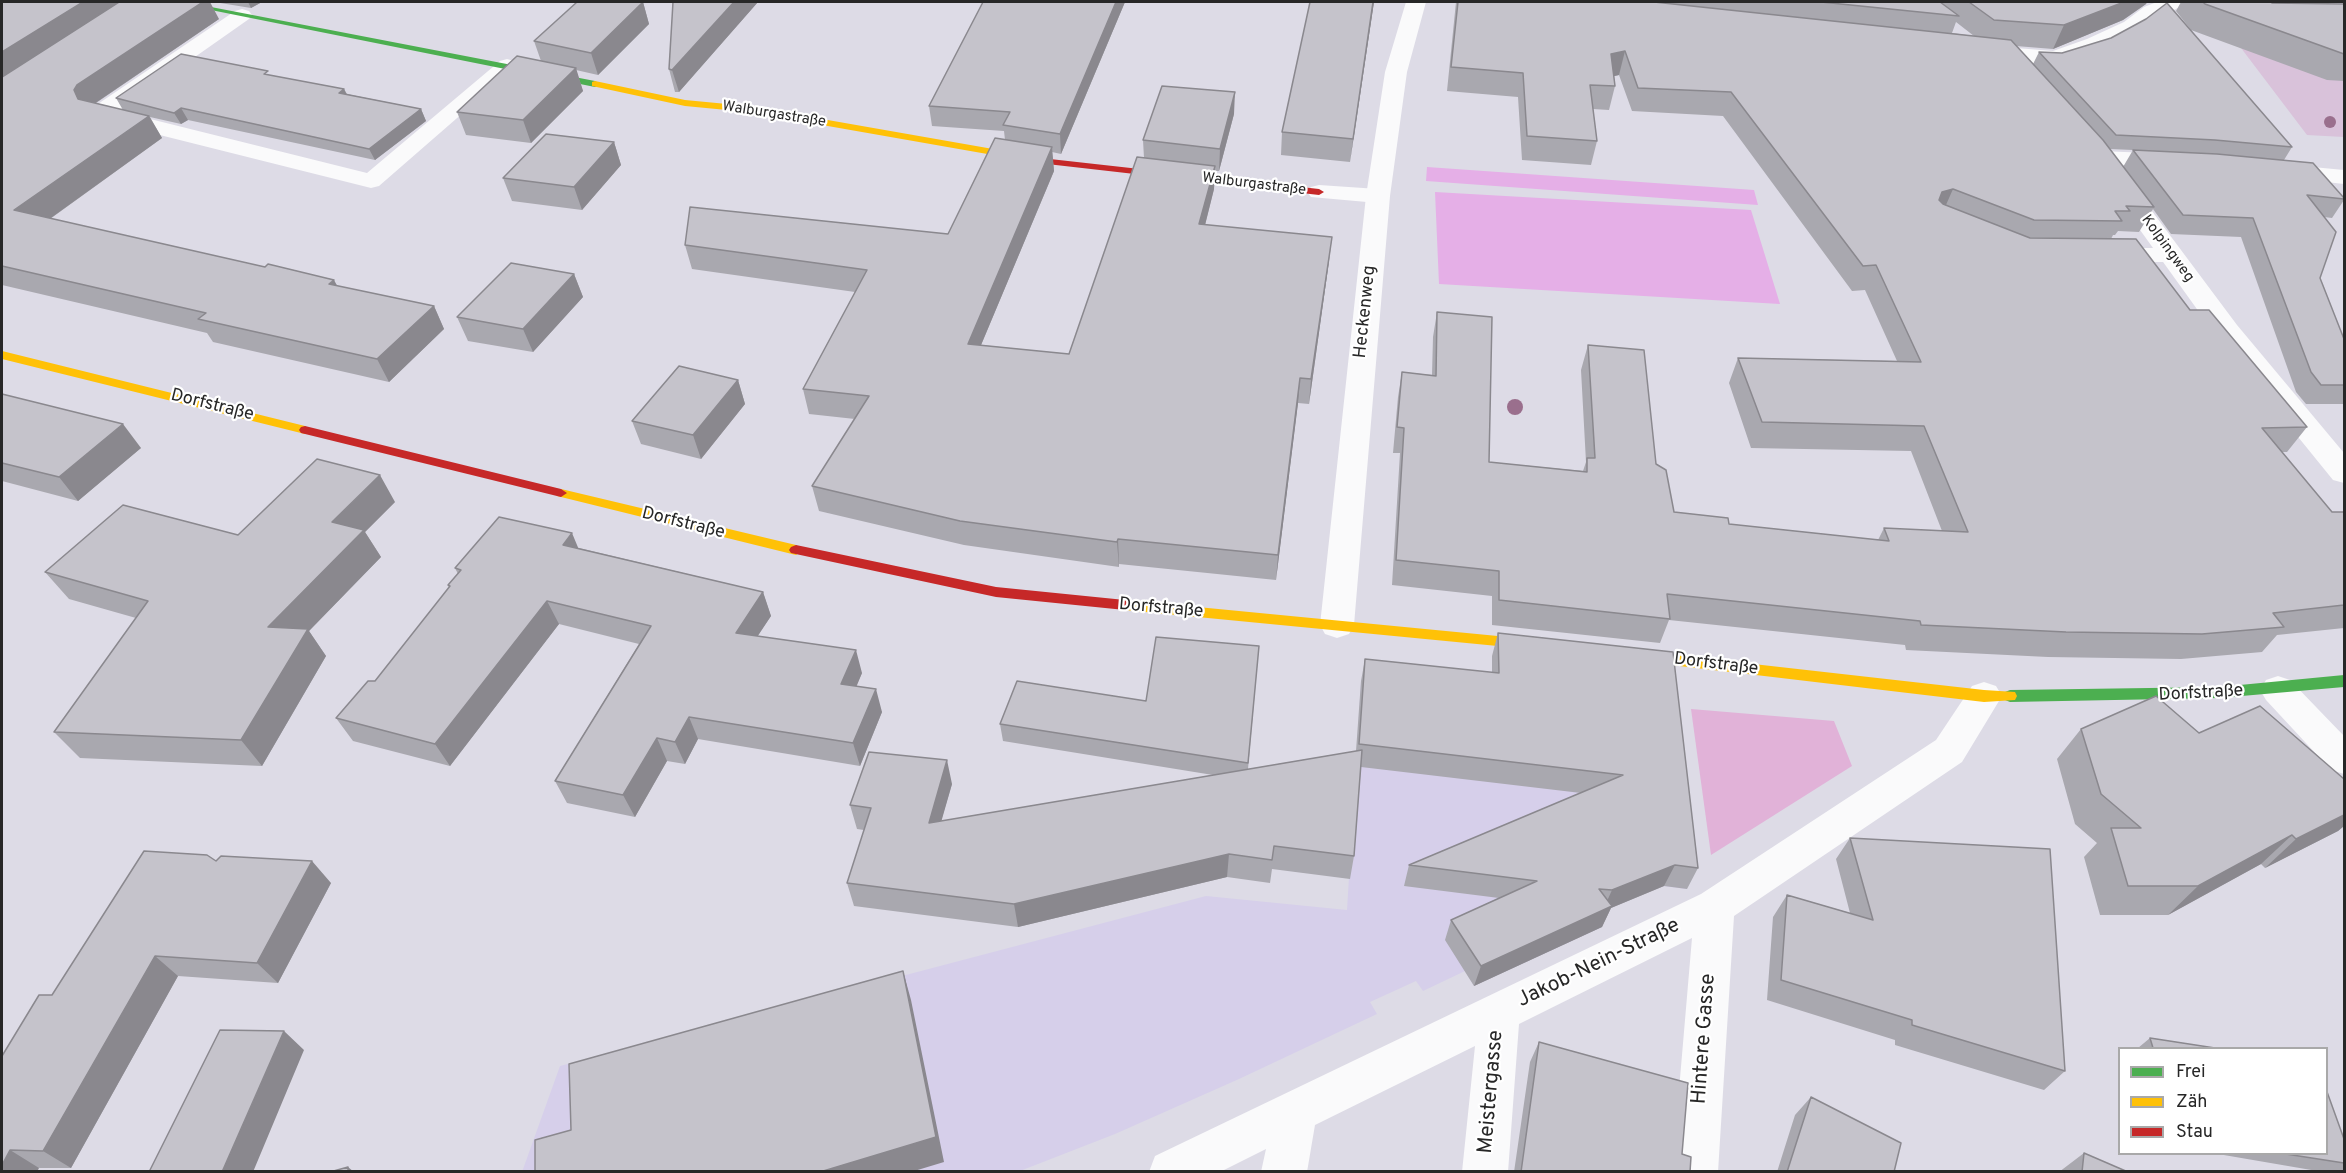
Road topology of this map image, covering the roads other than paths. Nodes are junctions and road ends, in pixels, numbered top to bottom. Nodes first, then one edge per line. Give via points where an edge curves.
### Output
1 (175, 2) edge
2 (1416, 2) edge
3 (2175, 2) edge
4 (242, 15) junction
5 (1960, 44) edge
6 (2008, 55) junction
7 (507, 65) junction
8 (2031, 81) edge
9 (2194, 162) edge
10 (2264, 169) edge
11 (2344, 177) edge
12 (1318, 192) joint
13 (1378, 196) junction
14 (2088, 254) edge
15 (2171, 255) junction
16 (2, 355) edge
17 (2344, 473) edge
18 (1337, 625) junction
19 (1550, 646) edge
20 (1617, 654) edge
21 (2344, 681) edge
22 (2278, 690) junction
23 (1984, 696) junction
24 (2344, 759) edge
25 (1715, 907) junction
26 (1499, 1012) junction
27 (1295, 1113) junction
28 (1171, 1172) edge
29 (1284, 1172) edge
30 (1485, 1172) edge
31 (1695, 1172) edge

1 - 4 street, Walburgastraße
2 - 13 street, Heckenweg via 1396,72
3 - 6 street via 2151,11 2095,44 2055,58
4 - 7 street, Walburgastraße
4 - 7 lane via 100,113 371,181
5 - 6 street via 1981,52
6 - 8 street
7 - 12 street, Walburgastraße via 685,103 748,109 1045,161
9 - 15 street, Kolpingweg via 2092,149
10 - 11 street
12 - 13 lane, Walburgastraße
13 - 18 street, Heckenweg
14 - 15 lane
15 - 17 street, Kolpingweg via 2227,331
16 - 18 street, Dorfstraße via 757,542 996,592
18 - 19 street, Dorfstraße
20 - 23 street, Dorfstraße
21 - 22 street, Dorfstraße
22 - 23 street, Dorfstraße via 2153,696
22 - 24 street
23 - 25 street, Jakob-Nein-Straße via 1949,751
25 - 26 street, Jakob-Nein-Straße
25 - 31 street, Hintere Gasse
26 - 27 street, Jakob-Nein-Straße
26 - 30 street, Meistergasse
27 - 28 street, Jakob-Nein-Straße
27 - 29 street

